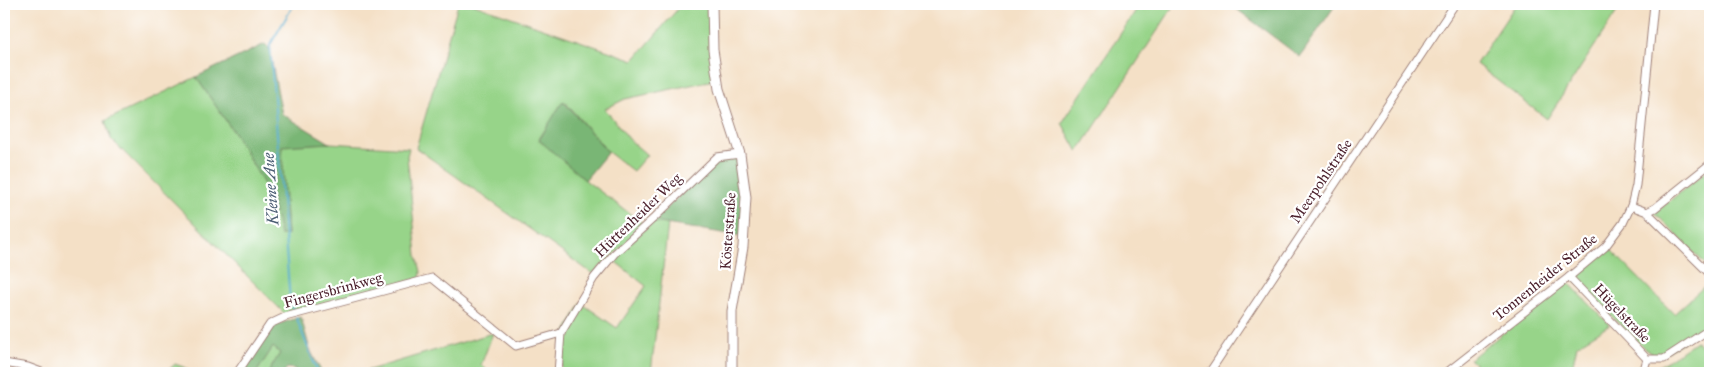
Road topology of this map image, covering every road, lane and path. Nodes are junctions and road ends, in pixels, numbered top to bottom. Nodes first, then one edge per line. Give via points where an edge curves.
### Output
1 (712, 4) edge
2 (1455, 4) edge
3 (1654, 4) edge
4 (740, 154) junction
5 (1710, 164) edge
6 (1632, 206) junction
7 (1647, 212) junction
8 (1710, 274) edge
9 (1569, 277) junction
10 (1710, 328) edge
11 (561, 333) junction
12 (1647, 359) junction
13 (4, 363) edge
14 (44, 373) edge
15 (237, 373) edge
16 (558, 373) edge
17 (732, 373) edge
18 (1210, 373) edge
19 (1446, 373) edge
20 (1643, 373) edge

1 - 4 main road, Kösterstraße via 713,50 719,89
2 - 18 street, Meerpohlstraße
3 - 6 street, Tonnenheider Straße
4 - 11 street, Hüttenheider Weg via 717,157 614,254 594,278
4 - 17 main road, Kösterstraße via 746,196 743,247 732,311
5 - 7 street
6 - 7 street
6 - 9 street, Tonnenheider Straße via 1605,246
7 - 8 street
9 - 12 street, Hügelstraße
9 - 19 street, Tonnenheider Straße
10 - 12 street, Hügelstraße via 1664,359
11 - 15 street, Fingersbrinkweg via 516,346 432,278 295,314 270,324
11 - 16 street, Hüttenheider Weg
12 - 20 street
13 - 14 street

